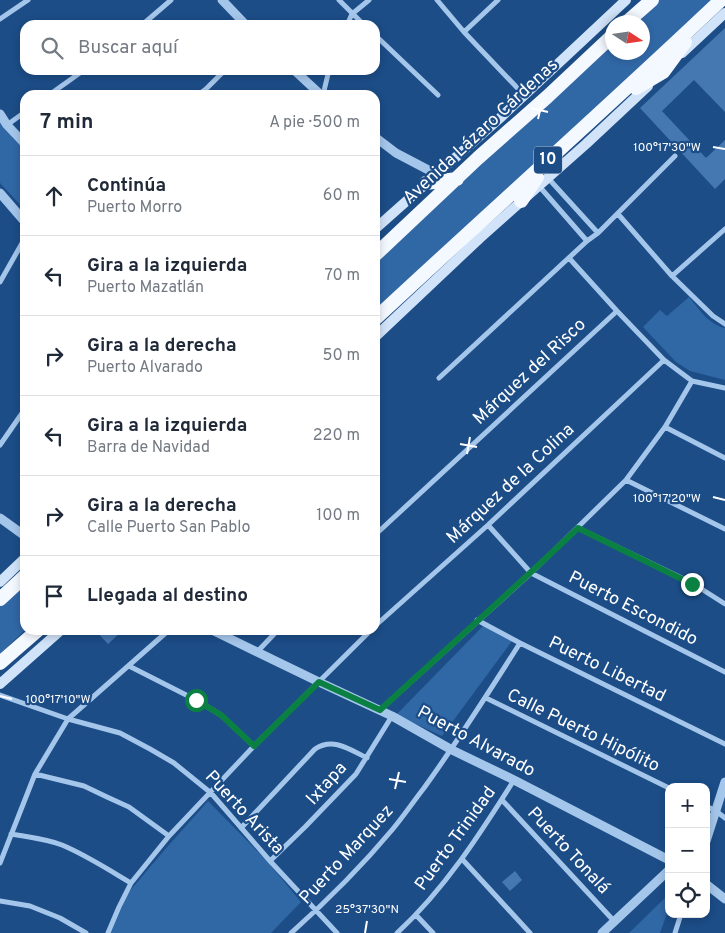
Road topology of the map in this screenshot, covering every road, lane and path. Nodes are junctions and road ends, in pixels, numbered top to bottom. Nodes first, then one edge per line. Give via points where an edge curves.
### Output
1 (28, 0) edge
2 (171, 0) edge
3 (222, 0) edge
4 (339, 0) edge
5 (369, 0) edge
6 (437, 0) edge
7 (498, 0) edge
8 (626, 0) edge
9 (652, 0) edge
10 (721, 0) edge
11 (352, 14) junction
12 (705, 14) junction
13 (635, 15) edge
14 (723, 18) edge
15 (0, 19) edge
16 (148, 20) edge
17 (241, 20) edge
18 (349, 20) edge
19 (359, 20) edge
20 (464, 32) junction
21 (380, 40) edge
22 (605, 42) edge
23 (663, 72) junction
24 (77, 75) edge
25 (219, 75) edge
26 (300, 75) edge
27 (328, 75) edge
28 (56, 90) edge
29 (205, 90) edge
30 (316, 90) edge
31 (323, 90) edge
32 (438, 95) dead end
33 (524, 95) junction
34 (615, 99) junction
35 (0, 114) edge
36 (20, 116) edge
37 (7, 125) junction
38 (20, 139) edge
39 (380, 141) edge
40 (559, 150) junction
41 (675, 156) dead end
42 (548, 177) junction
43 (431, 179) junction
44 (457, 179) junction
45 (538, 186) junction
46 (0, 193) edge
47 (521, 201) junction
48 (618, 214) junction
49 (20, 216) edge
50 (380, 225) edge
51 (725, 229) edge
52 (598, 233) junction
53 (587, 241) junction
54 (20, 247) edge
55 (380, 250) edge
56 (569, 258) junction
57 (672, 276) junction
58 (0, 282) edge
59 (617, 311) junction
60 (380, 314) edge
61 (725, 324) edge
62 (380, 332) edge
63 (664, 360) junction
64 (439, 378) dead end
65 (692, 381) junction
66 (725, 388) edge
67 (20, 416) edge
68 (665, 427) junction
69 (0, 446) edge
70 (725, 458) edge
71 (626, 480) junction
72 (0, 518) edge
73 (488, 525) junction
74 (578, 528) junction
75 (725, 529) edge
76 (380, 531) edge
77 (20, 532) edge
78 (20, 563) edge
79 (531, 573) junction
80 (20, 581) edge
81 (0, 582) edge
82 (0, 599) edge
83 (725, 604) edge
84 (477, 620) junction
85 (380, 622) edge
86 (32, 635) edge
87 (55, 635) edge
88 (163, 635) edge
89 (222, 635) edge
90 (273, 635) edge
91 (366, 635) edge
92 (520, 643) junction
93 (257, 652) junction
94 (0, 664) edge
95 (129, 666) junction
96 (725, 672) edge
97 (319, 682) junction
98 (0, 684) edge
99 (0, 695) edge
100 (486, 698) junction
101 (380, 710) junction
102 (392, 716) junction
103 (68, 719) junction
104 (725, 744) edge
105 (254, 746) junction
106 (452, 750) junction
107 (367, 758) junction
108 (35, 774) junction
109 (514, 780) junction
110 (725, 782) edge
111 (665, 786) edge
112 (211, 793) junction
113 (502, 800) junction
114 (710, 808) edge
115 (716, 811) junction
116 (725, 818) edge
117 (242, 828) junction
118 (710, 829) edge
119 (12, 834) junction
120 (169, 836) junction
121 (665, 858) edge
122 (462, 859) junction
123 (270, 861) junction
124 (0, 863) edge
125 (666, 873) edge
126 (131, 883) junction
127 (710, 887) edge
128 (725, 899) edge
129 (0, 901) edge
130 (316, 911) junction
131 (416, 915) junction
132 (680, 918) edge
133 (614, 921) junction
134 (86, 933) edge
135 (108, 933) edge
136 (291, 933) edge
137 (337, 933) edge
138 (397, 933) edge
139 (433, 933) edge
140 (530, 933) edge
141 (602, 933) edge
142 (675, 933) edge

1 - 15 street
2 - 16 street
3 - 17 street
4 - 11 street
5 - 11 street
6 - 20 street
7 - 20 street
8 - 33 main road
9 - 13 highway
10 - 12 highway, 10
11 - 18 street
11 - 19 street
12 - 23 highway
12 - 34 highway, 10
14 - 23 main road
20 - 33 street
21 - 32 street
22 - 44 highway, Avenida Lázaro Cárdenas
23 - 34 highway
23 - 42 main road
24 - 28 street
25 - 29 street
26 - 30 street
27 - 31 street
33 - 43 main road
34 - 40 highway, 10
35 - 37 street
36 - 37 street
37 - 38 street
39 - 43 street
40 - 47 highway via 549,159
40 - 60 highway, 10
41 - 48 street
42 - 45 main road
42 - 52 street
43 - 44 highway
43 - 50 main road
44 - 55 highway, Avenida Lázaro Cárdenas
45 - 47 main road
45 - 53 street
46 - 49 street
47 - 62 main road
48 - 52 street
48 - 57 street
51 - 57 street
52 - 53 street
53 - 56 street
54 - 58 street
56 - 59 street
56 - 64 street
57 - 61 street
59 - 63 street
59 - 76 street, Márquez del Risco
63 - 65 street
63 - 73 street, Márquez de la Colina
65 - 66 street
65 - 68 street
67 - 69 street
68 - 70 street
68 - 71 street
71 - 74 street
71 - 75 street
72 - 77 street
73 - 79 street, Puerto Escondido
73 - 85 street, Márquez de la Colina
74 - 79 street
74 - 83 street via 692,584
78 - 81 main road
79 - 84 street
79 - 96 street, Puerto Escondido
80 - 82 highway
84 - 92 street, Puerto Libertad
84 - 101 street
86 - 94 highway
87 - 98 main road
88 - 95 street
89 - 93 street, Puerto Alvarado
90 - 93 street
91 - 97 street
92 - 100 street, Puerto Marquez
92 - 104 street, Puerto Libertad
93 - 97 street, Puerto Alvarado
95 - 103 street
95 - 105 street via 221,715
97 - 101 street, Puerto Alvarado
97 - 105 street
99 - 103 street, Puerto Arista
100 - 106 street, Puerto Marquez
100 - 111 street, Calle Puerto Hipólito
101 - 102 street, Puerto Alvarado
102 - 106 street, Puerto Alvarado
102 - 107 street, Ixtapa
103 - 108 street
103 - 112 street, Puerto Arista via 120,733 174,763
105 - 112 street
106 - 109 street, Puerto Alvarado
106 - 130 street, Puerto Marquez via 393,829
107 - 117 street via 339,745 321,745
107 - 123 street, Ixtapa via 350,780
108 - 119 street
108 - 120 street via 84,786 107,796 129,807
109 - 113 street, Puerto Trinidad
109 - 121 street, Puerto Alvarado
110 - 115 street
112 - 117 street, Puerto Arista
112 - 120 street
113 - 122 street, Puerto Trinidad
113 - 133 street, Puerto Tonalá
114 - 115 street
115 - 116 street
115 - 118 street
117 - 123 street, Puerto Arista
119 - 124 street
119 - 126 street via 61,845
120 - 126 street
122 - 131 street, Puerto Trinidad
122 - 140 street
123 - 130 street, Puerto Arista
125 - 133 street
126 - 135 street
127 - 128 street
129 - 134 street via 30,906
130 - 136 street, Puerto Marquez
130 - 137 street, Puerto Arista
131 - 138 street, Puerto Trinidad
131 - 139 street
132 - 142 street
133 - 141 street

